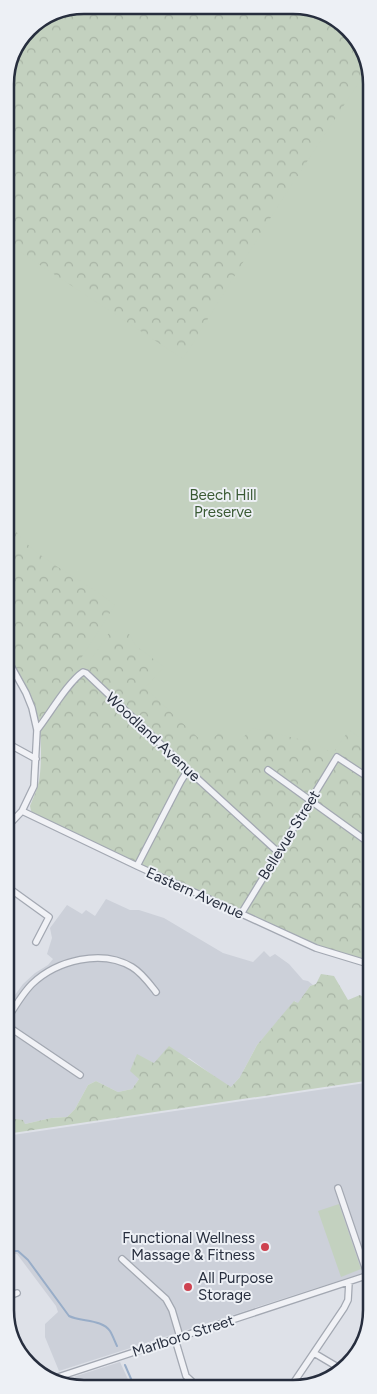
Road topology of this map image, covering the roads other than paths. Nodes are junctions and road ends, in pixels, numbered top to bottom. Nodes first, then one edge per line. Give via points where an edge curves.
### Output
1 (14, 672) edge
2 (37, 730) junction
3 (14, 747) edge
4 (36, 759) junction
5 (188, 770) junction
6 (268, 770) dead end
7 (363, 774) edge
8 (310, 800) junction
9 (22, 810) junction
10 (14, 820) edge
11 (363, 839) edge
12 (278, 852) junction
13 (137, 866) junction
14 (14, 892) edge
15 (241, 914) junction
16 (36, 942) dead end
17 (363, 962) edge
18 (156, 992) dead end
19 (14, 1009) edge
20 (14, 1031) edge
21 (80, 1076) dead end
22 (338, 1188) dead end
23 (363, 1256) edge
24 (122, 1259) dead end
25 (363, 1277) edge
26 (349, 1282) junction
27 (17, 1292) dead end
28 (14, 1293) edge
29 (177, 1338) junction
30 (314, 1354) junction
31 (336, 1366) edge
32 (60, 1376) edge
33 (190, 1380) edge
34 (296, 1380) edge

1 - 2 street via 32,708
2 - 4 street
2 - 5 street, Woodland Avenue via 67,689 84,672
3 - 4 street
4 - 9 street via 34,786
5 - 12 street, Woodland Avenue
5 - 13 street
6 - 8 street
7 - 8 street, Bellevue Street via 337,757
8 - 11 street
8 - 12 street, Bellevue Street
9 - 10 street
9 - 13 street, Eastern Avenue
12 - 15 street, Bellevue Street
13 - 15 street, Eastern Avenue
14 - 16 street via 49,917
15 - 17 street, Eastern Avenue via 316,948
18 - 19 street via 138,972 122,962 97,958 80,960 42,975
20 - 21 street
22 - 23 street
24 - 29 street via 166,1299 172,1310
25 - 26 street, Marlboro Street
26 - 29 street, Marlboro Street
26 - 30 street via 348,1300
27 - 28 street
29 - 32 street, Marlboro Street
29 - 33 street via 186,1376
30 - 31 street
30 - 34 street

